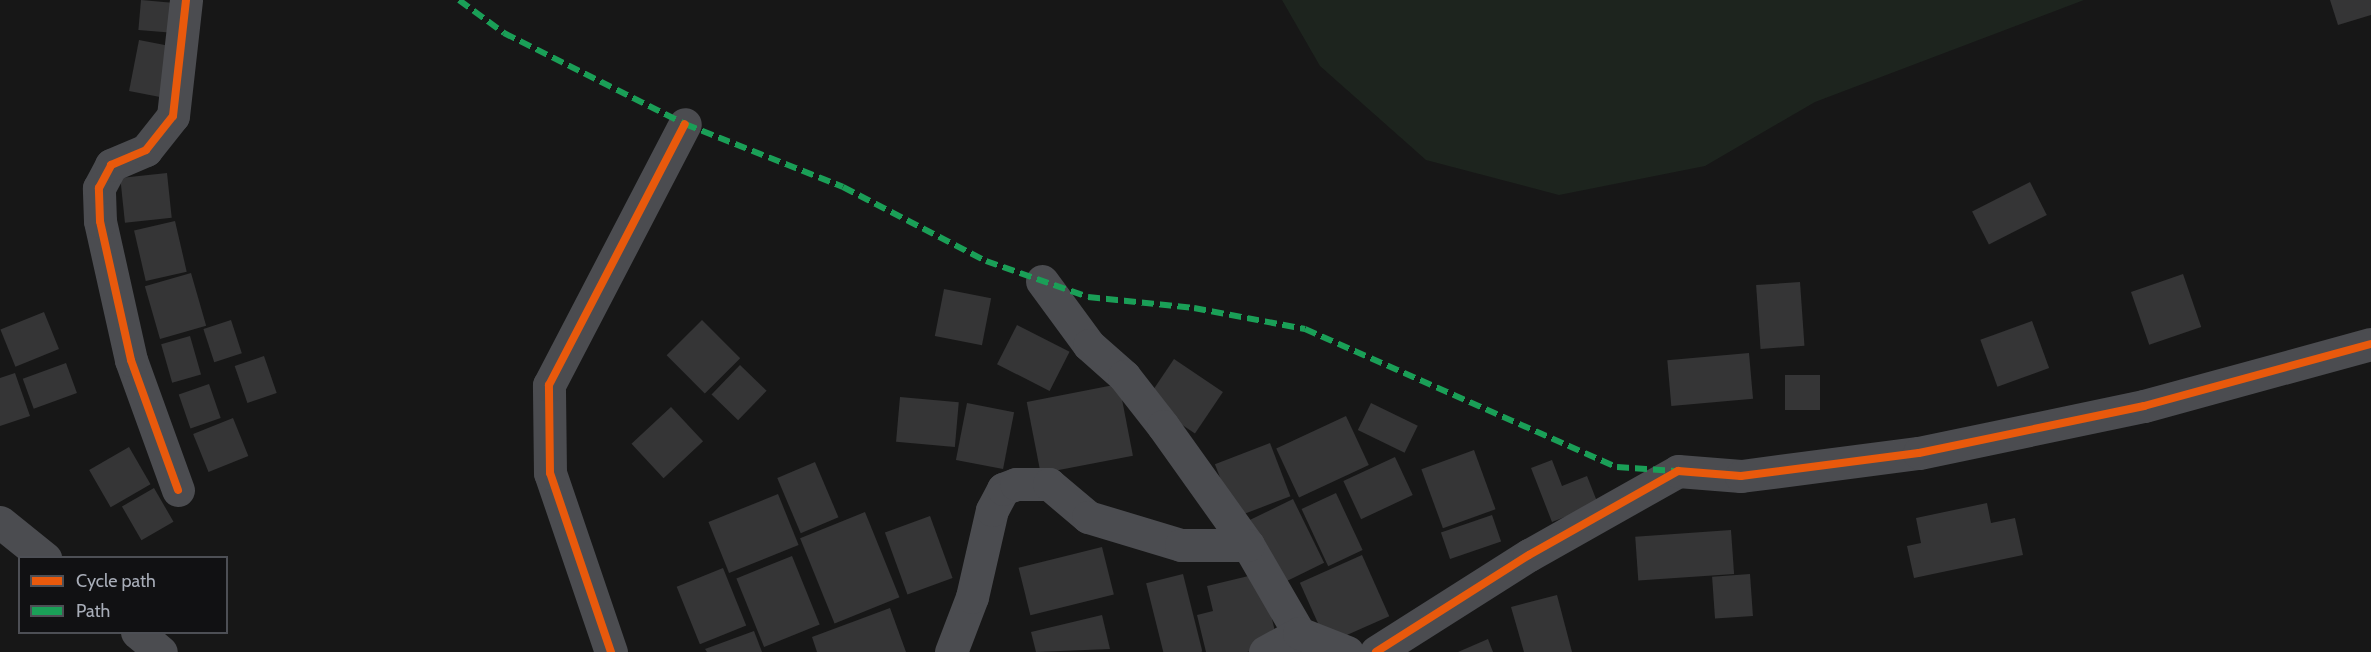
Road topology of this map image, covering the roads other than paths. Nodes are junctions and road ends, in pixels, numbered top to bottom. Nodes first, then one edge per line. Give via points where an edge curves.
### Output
1 (186, 0) edge
2 (685, 124) dead end
3 (1042, 281) dead end
4 (2371, 344) edge
5 (178, 490) dead end
6 (0, 522) edge
7 (1248, 545) junction
8 (42, 556) edge
9 (1299, 633) junction
10 (138, 634) edge
11 (161, 652) edge
12 (611, 652) edge
13 (951, 652) edge
14 (1265, 652) edge
15 (1347, 652) edge
16 (1376, 652) edge

1 - 5 street via 173,116 146,150 111,165 99,188 100,221 131,360
2 - 12 street via 549,385 550,473
3 - 7 street via 1089,345 1144,401
4 - 16 street via 2144,406 1919,453 1741,476 1678,471 1529,555
6 - 8 street
7 - 9 street
7 - 13 street via 1181,545 1088,517 1049,484 1009,486 992,510 972,597
9 - 14 street
9 - 15 street
10 - 11 street

